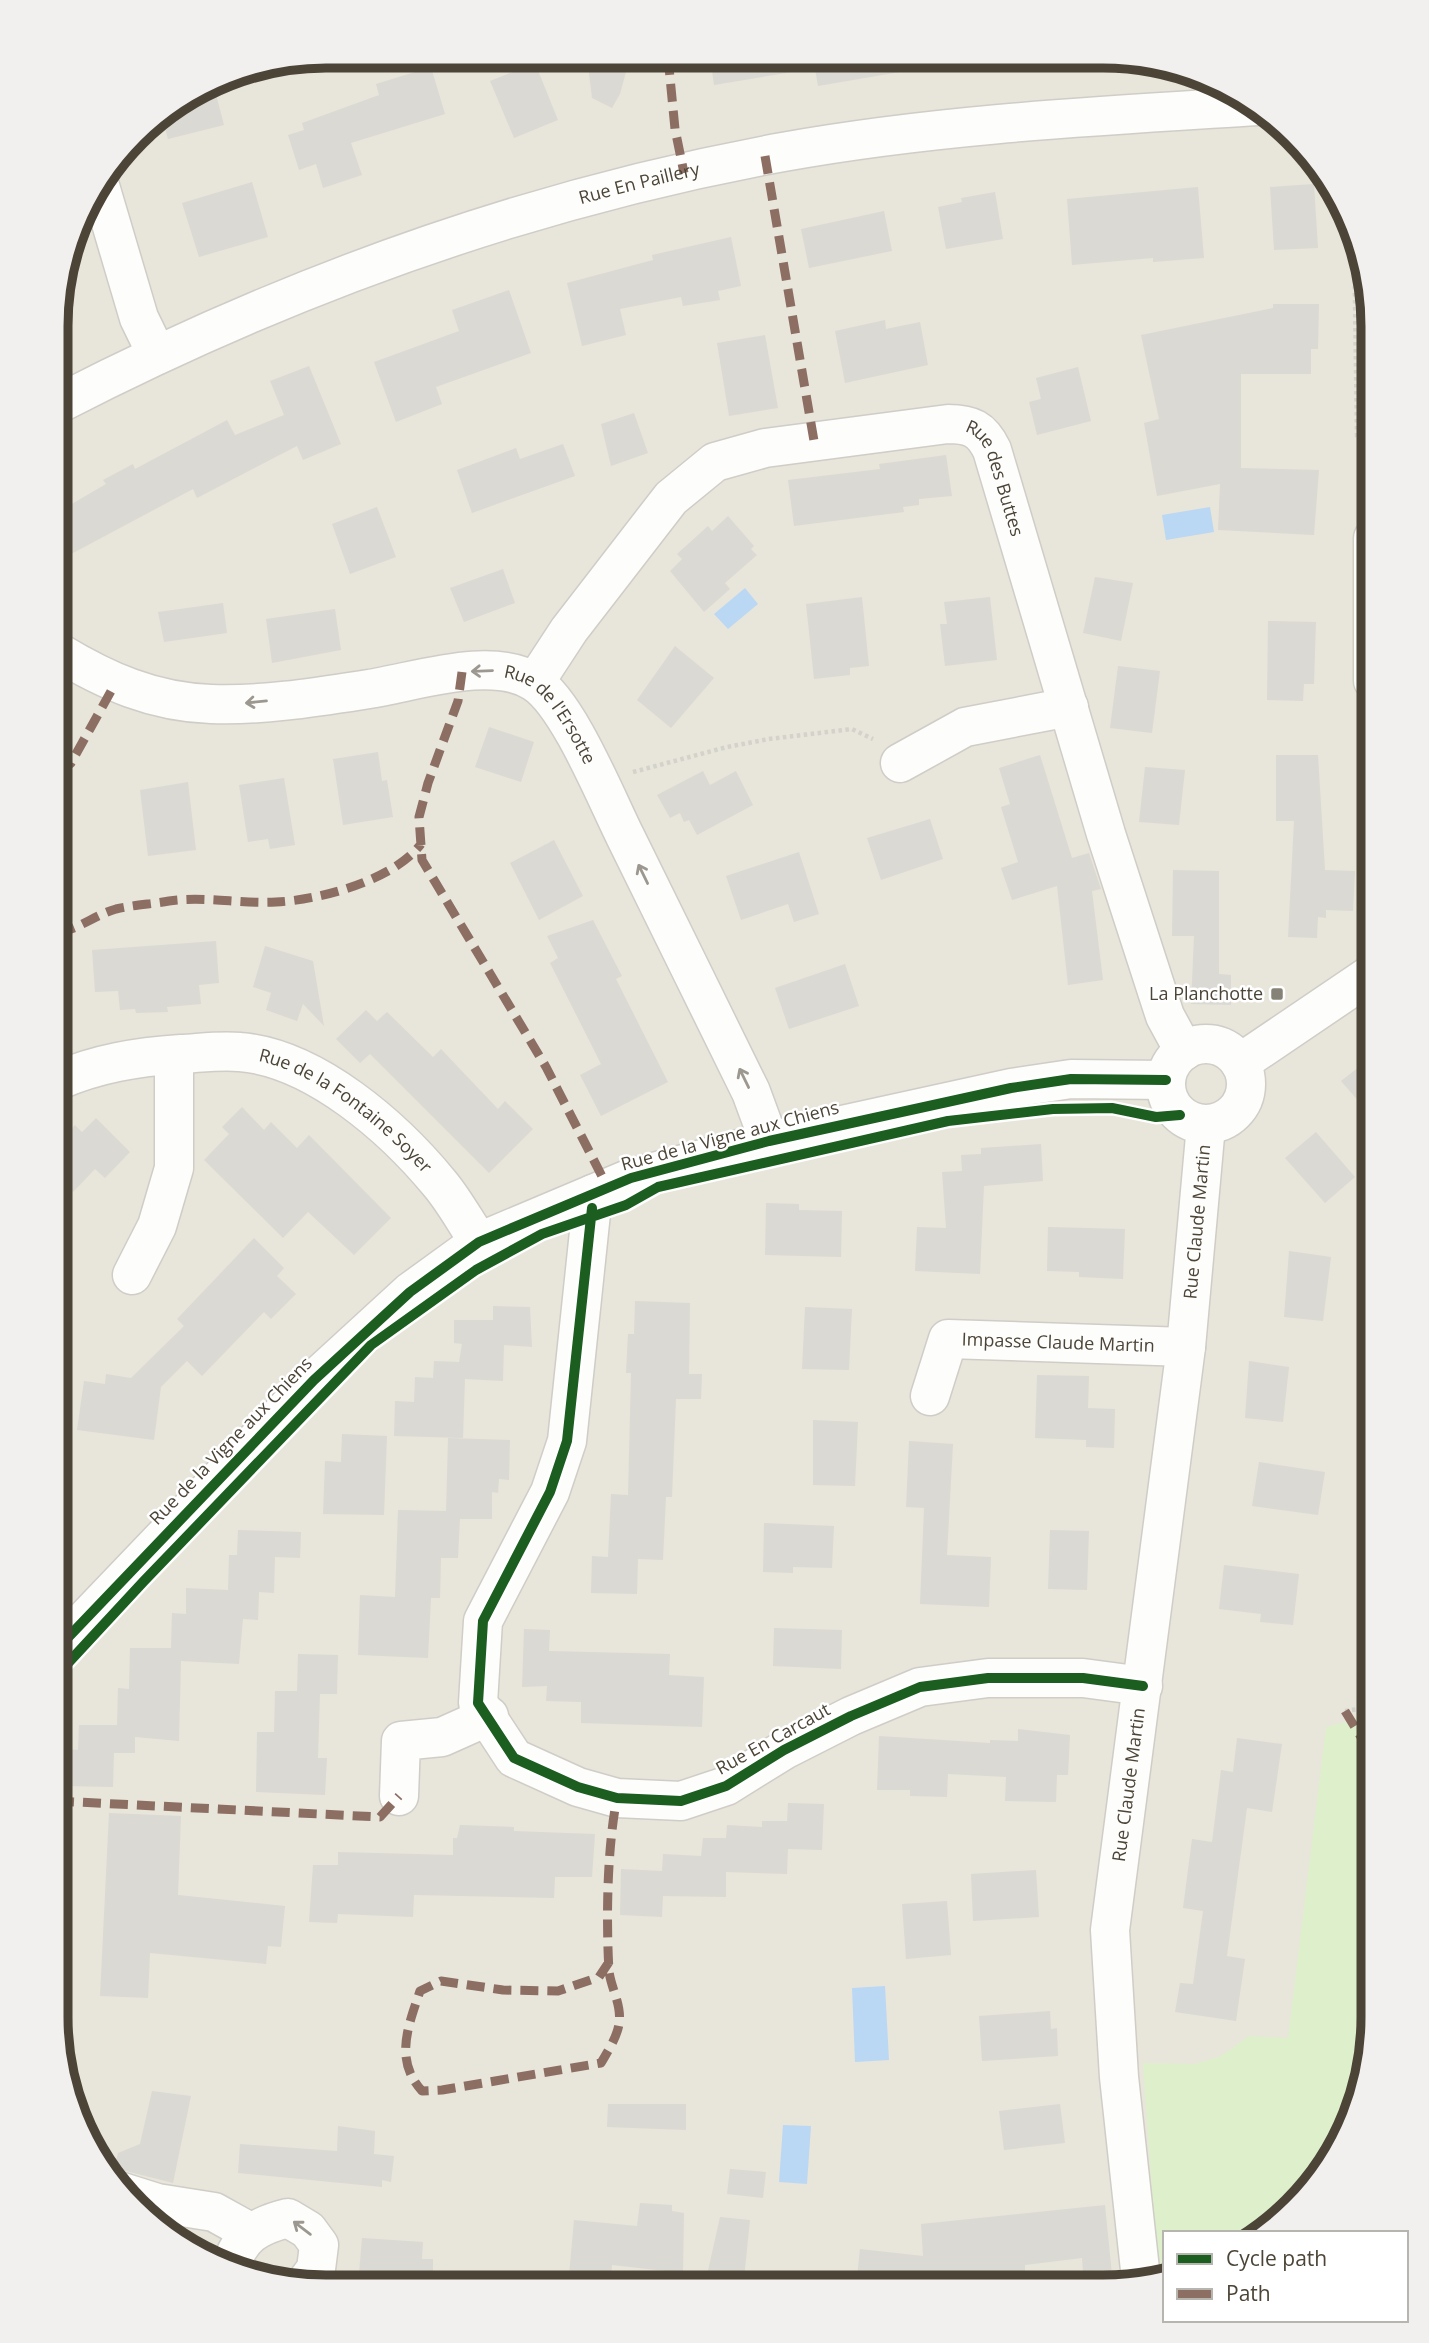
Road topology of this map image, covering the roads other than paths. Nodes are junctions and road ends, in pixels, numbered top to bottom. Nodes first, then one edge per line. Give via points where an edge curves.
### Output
1 (1238, 107) edge
2 (103, 197) edge
3 (157, 355) junction
4 (68, 399) edge
5 (68, 658) edge
6 (535, 682) junction
7 (1069, 706) junction
8 (900, 763) road end
9 (1361, 981) edge
10 (174, 1055) junction
11 (1240, 1063) junction
12 (1175, 1065) junction
13 (68, 1076) edge
14 (1206, 1125) junction
15 (769, 1141) junction
16 (593, 1194) junction
17 (479, 1242) junction
18 (132, 1275) dead end
19 (1186, 1347) junction
20 (930, 1396) dead end
21 (68, 1638) edge
22 (1143, 1686) junction
23 (489, 1716) junction
24 (399, 1796) dead end
25 (144, 2199) edge
26 (250, 2231) junction
27 (233, 2257) edge
28 (1140, 2272) edge
29 (312, 2274) edge

1 - 3 street, Rue En Paillery via 926,132 786,152 684,173 458,234 273,302
2 - 3 street via 139,318
3 - 4 street, Rue En Paillery
6 -> 5 street, Rue de l'Ersotte via 502,671 462,672 368,689 212,704 152,696 115,684
6 - 7 street, Rue des Buttes via 569,630 671,498 715,462 765,447 964,424 977,428 992,450
15 -> 6 street, Rue de l'Ersotte via 751,1092 601,787 565,717
7 - 8 street via 965,727
7 - 12 street, Rue des Buttes via 1165,1016
9 - 11 street
10 - 13 street, Rue de la Fontaine Soyer via 123,1060
10 - 17 street, Rue de la Fontaine Soyer via 238,1051 279,1060 321,1079 411,1154 441,1185
10 - 18 street via 174,1168 157,1226
11 - 12 street via 1220,1047 1196,1046
11 - 14 street via 1246,1086 1238,1109
12 - 14 street via 1172,1105 1192,1122
12 - 15 street, Rue de la Vigne aux Chiens via 1011,1088
14 - 19 street, Rue Claude Martin
15 - 16 street, Rue de la Vigne aux Chiens via 631,1178
16 - 17 street, Rue de la Vigne aux Chiens
16 - 23 street, Rue En Carcaut via 567,1441 550,1492 483,1621 478,1703
17 - 21 street, Rue de la Vigne aux Chiens via 410,1292 314,1380
19 - 20 street, Impasse Claude Martin via 948,1339
19 - 22 street, Rue Claude Martin
22 - 23 street, Rue En Carcaut via 1083,1678 988,1678 920,1687 828,1727 726,1786 668,1802 617,1798 578,1787 514,1758
22 - 28 street, Rue Claude Martin via 1110,1930 1119,2077
23 - 24 street via 442,1737 401,1741
25 - 26 street via 214,2212
26 - 27 street
29 -> 26 street via 319,2245 307,2230 288,2218

